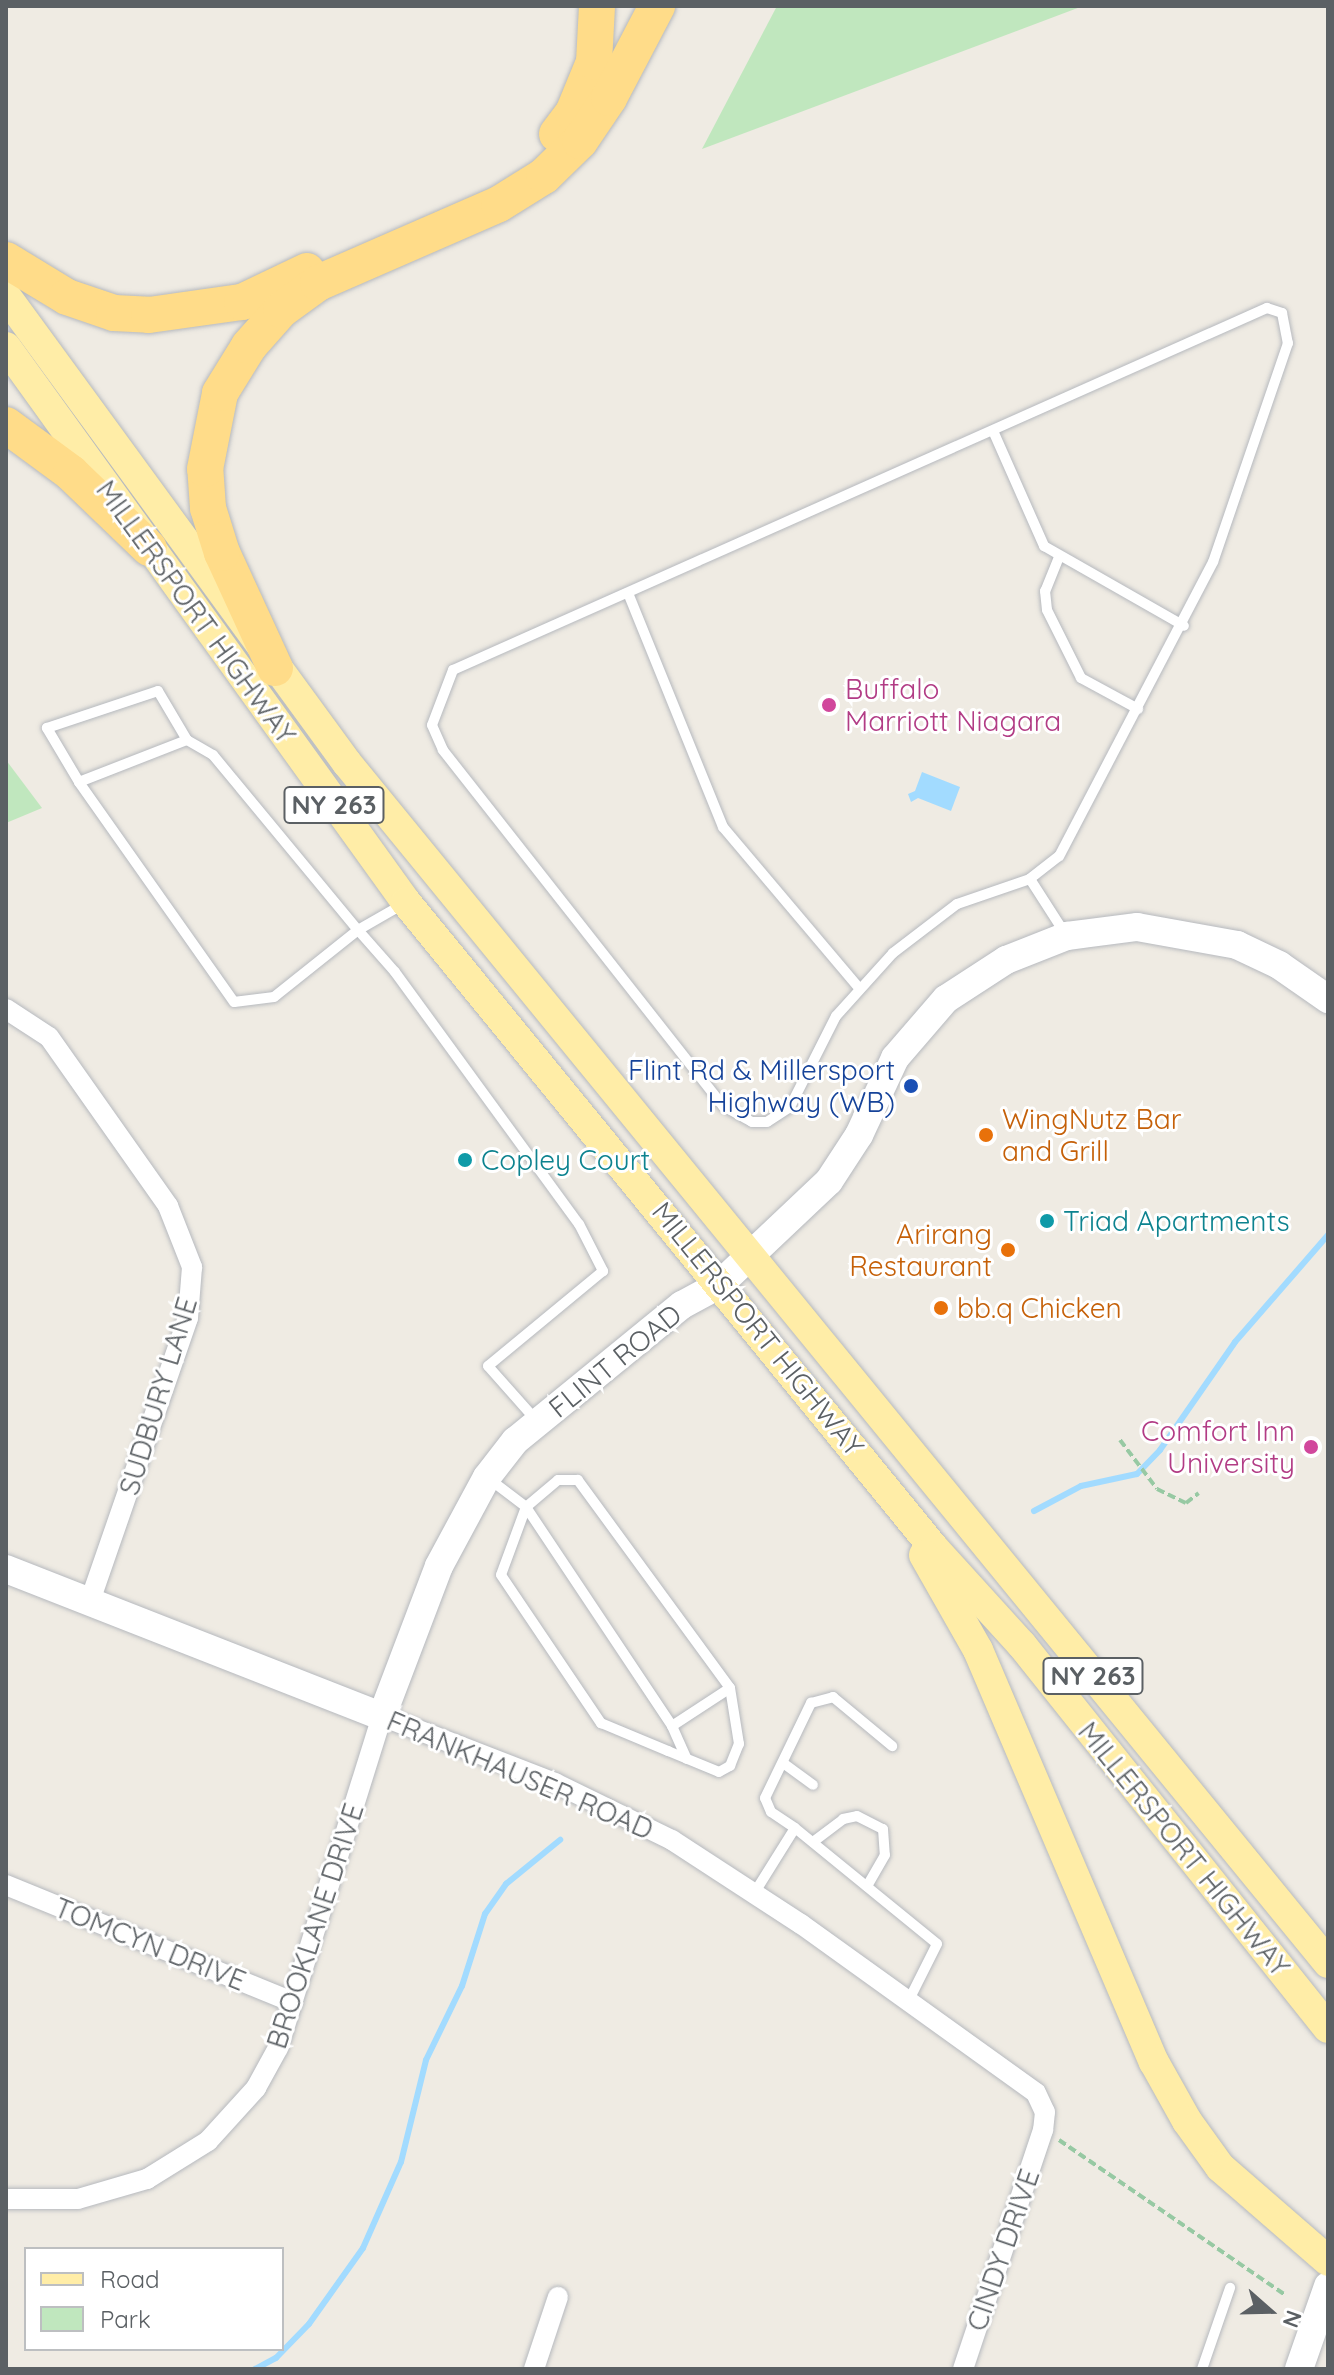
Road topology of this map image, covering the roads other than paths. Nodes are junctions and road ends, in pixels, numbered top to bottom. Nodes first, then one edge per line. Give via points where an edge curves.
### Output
1 (597, 6) edge
2 (657, 6) edge
3 (6, 260) edge
4 (6, 296) edge
5 (6, 347) edge
6 (6, 425) edge
7 (994, 433) junction
8 (149, 548) junction
9 (1059, 557) junction
10 (628, 593) junction
11 (1184, 626) junction
12 (275, 668) junction
13 (1138, 709) junction
14 (187, 740) junction
15 (79, 782) junction
16 (1030, 879) junction
17 (406, 902) junction
18 (358, 930) junction
19 (1067, 936) junction
20 (859, 988) junction
21 (1328, 999) edge
22 (6, 1009) edge
23 (749, 1258) junction
24 (719, 1285) junction
25 (539, 1423) junction
26 (487, 1477) junction
27 (891, 1493) junction
28 (526, 1507) junction
29 (6, 1569) edge
30 (89, 1604) junction
31 (730, 1688) junction
32 (382, 1716) junction
33 (672, 1726) junction
34 (892, 1746) dead end
35 (687, 1759) junction
36 (783, 1763) junction
37 (813, 1785) dead end
38 (795, 1828) junction
39 (813, 1842) junction
40 (6, 1885) edge
41 (867, 1886) junction
42 (755, 1892) junction
43 (1328, 1963) edge
44 (909, 2000) junction
45 (293, 2002) junction
46 (1328, 2028) edge
47 (1043, 2130) joint
48 (6, 2199) edge
49 (1328, 2261) edge
50 (1328, 2286) edge
51 (1230, 2288) dead end
52 (558, 2297) dead end
53 (534, 2369) edge
54 (963, 2369) edge
55 (1202, 2369) edge
56 (1299, 2369) edge

1 - 3 highway via 594,62 573,113 530,162 242,302 182,314 114,313 67,297
2 - 12 highway via 609,98 580,141 544,176 499,204 318,283 273,319 220,393 205,469 208,508 222,553
4 - 12 main road, MILLERSPORT HIGHWAY / NY 263
5 - 8 main road, MILLERSPORT HIGHWAY / NY 263
6 - 8 highway via 71,473
7 - 9 lane via 1044,546
7 - 10 lane
7 - 11 lane via 1248,312 1267,308 1282,313 1288,343 1213,562
8 - 17 main road, MILLERSPORT HIGHWAY / NY 263
9 - 11 lane
9 - 13 lane via 1045,591 1047,610 1081,678
10 - 20 lane via 723,827
10 - 20 lane via 453,670 432,725 443,750 723,1106 736,1114 767,1122 790,1107 826,1033
11 - 13 lane
12 - 23 main road, MILLERSPORT HIGHWAY / NY 263
13 - 16 lane via 1059,856
14 - 15 lane
14 - 15 lane via 158,691 47,728
14 - 18 lane via 213,755
15 - 18 lane via 234,1002 274,997
16 - 19 lane
16 - 20 lane via 957,904 893,953
17 - 18 lane
17 - 24 main road, MILLERSPORT HIGHWAY / NY 263
18 - 25 lane via 395,972 579,1224 603,1271 488,1366
19 - 21 street, FLINT ROAD via 1137,927 1199,934 1260,954
19 - 23 street, FLINT ROAD via 974,977 924,1021 875,1093 839,1168
22 - 30 street, SUDBURY LANE via 49,1037 168,1206 192,1267 188,1318
23 - 24 street, FLINT ROAD
23 - 43 main road, MILLERSPORT HIGHWAY / NY 263
24 - 25 street, FLINT ROAD via 682,1305
24 - 27 main road, MILLERSPORT HIGHWAY / NY 263
25 - 26 street, FLINT ROAD via 515,1441
26 - 28 lane
26 - 32 street, FLINT ROAD via 439,1566
27 - 46 main road, MILLERSPORT HIGHWAY / NY 263 via 1022,1645
27 - 49 main road via 978,1650 1154,2062 1187,2121 1220,2167
28 - 31 lane via 558,1480 578,1480
28 - 33 lane
28 - 35 lane via 501,1575 601,1723
29 - 30 street, FRANKHAUSER ROAD
30 - 32 street, FRANKHAUSER ROAD
31 - 33 lane
31 - 35 lane via 739,1744 730,1766 719,1772
32 - 42 street, FRANKHAUSER ROAD via 589,1798 672,1840
32 - 45 street, BROOKLANE DRIVE
33 - 35 lane
34 - 36 lane via 833,1697 811,1703
36 - 37 lane
36 - 38 lane via 765,1798 771,1812
38 - 39 lane
38 - 42 lane
39 - 41 lane
39 - 41 lane via 843,1819 857,1816 883,1829 885,1855
40 - 45 street, TOMCYN DRIVE
41 - 44 lane via 937,1944
42 - 44 street, FRANKHAUSER ROAD
44 - 47 street, FRANKHAUSER ROAD via 1027,2083 1042,2103
45 - 48 street, BROOKLANE DRIVE via 278,2048 256,2088 208,2141 179,2162 147,2179 90,2196
47 - 54 street, CINDY DRIVE
50 - 56 street
51 - 55 lane
52 - 53 street

